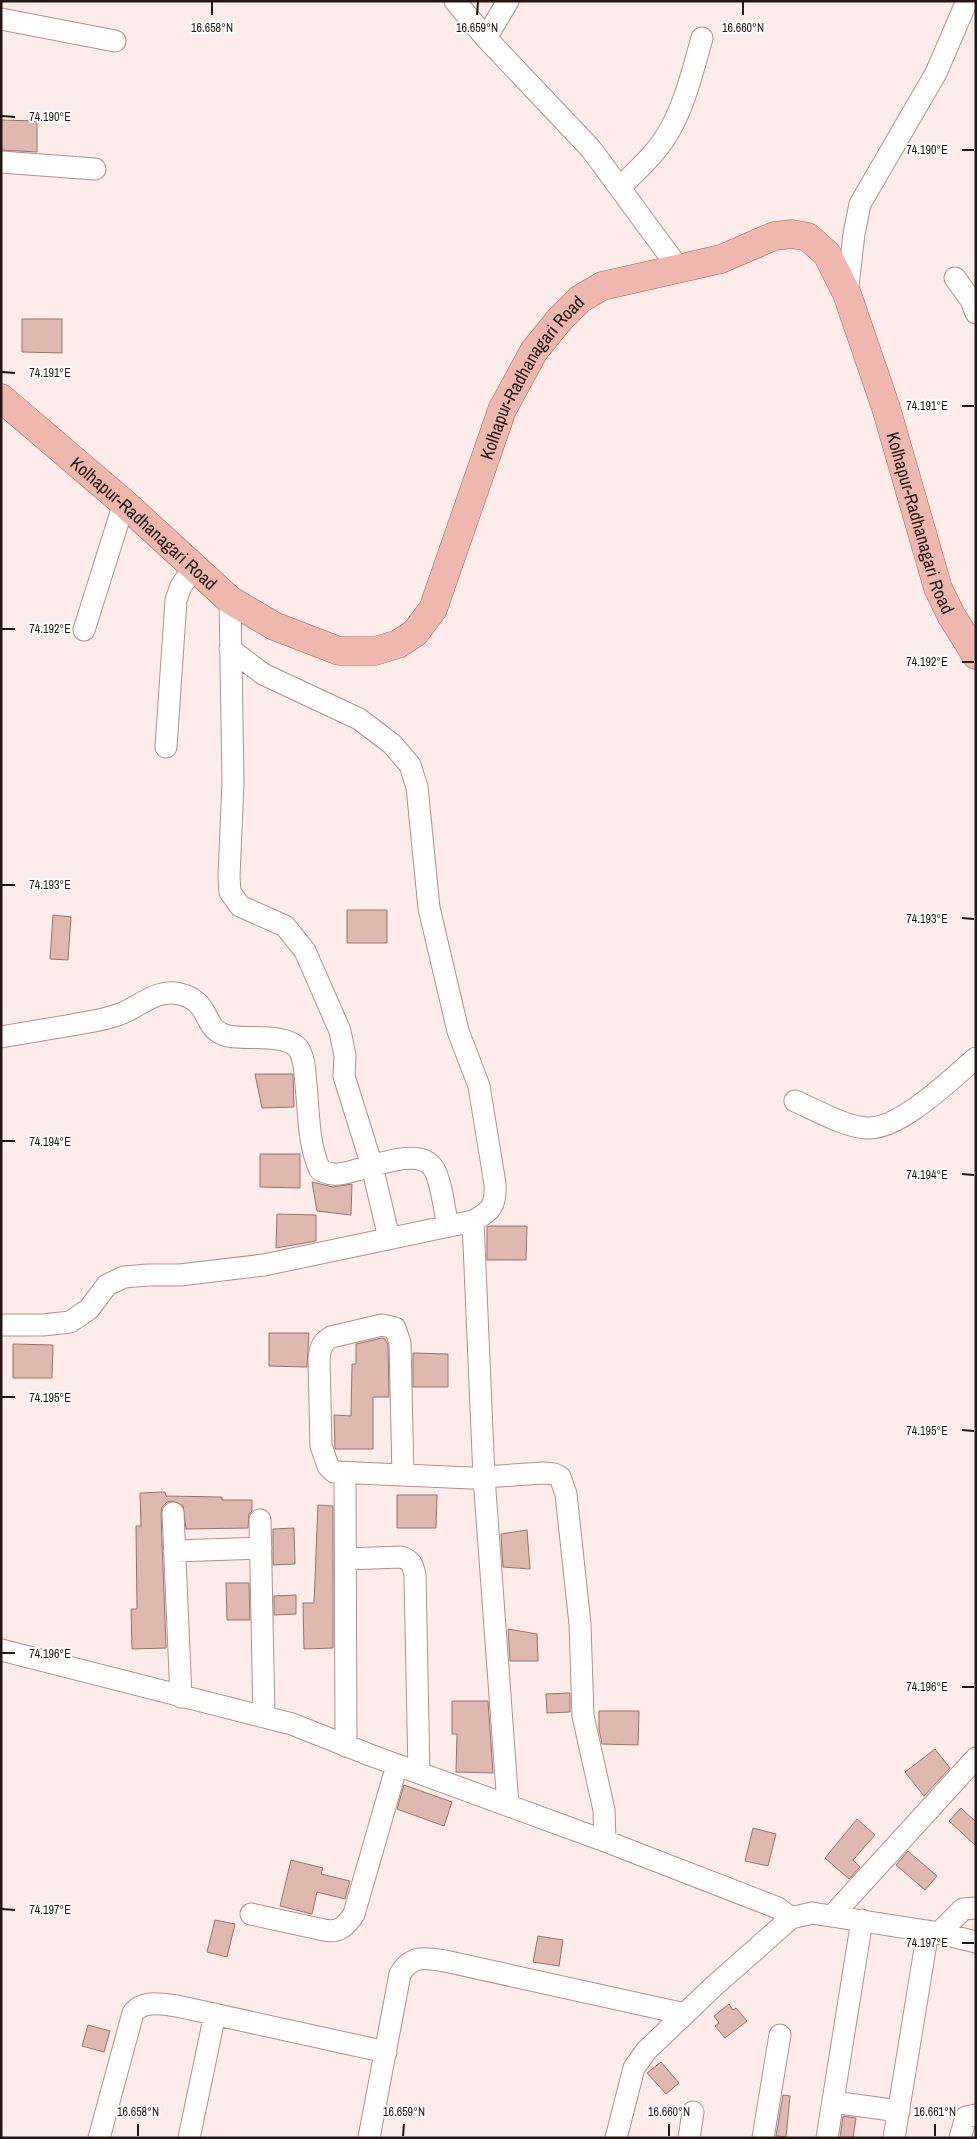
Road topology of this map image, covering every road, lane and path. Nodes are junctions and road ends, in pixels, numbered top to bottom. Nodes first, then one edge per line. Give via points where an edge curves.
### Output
1 (455, 1) edge
2 (508, 1) edge
3 (967, 1) edge
4 (1, 19) edge
5 (486, 38) junction
6 (702, 38) dead end
7 (115, 41) dead end
8 (1, 162) edge
9 (95, 169) dead end
10 (620, 187) junction
11 (680, 270) junction
12 (955, 278) dead end
13 (847, 294) junction
14 (976, 313) edge
15 (1, 398) edge
16 (124, 503) junction
17 (194, 567) junction
18 (230, 600) junction
19 (84, 630) dead end
20 (230, 649) junction
21 (976, 654) edge
22 (166, 747) dead end
23 (1, 1037) edge
24 (973, 1065) edge
25 (795, 1101) dead end
26 (372, 1166) junction
27 (473, 1221) junction
28 (448, 1226) junction
29 (389, 1238) junction
30 (1, 1325) edge
31 (345, 1473) junction
32 (403, 1475) junction
33 (484, 1477) junction
34 (173, 1513) dead end
35 (260, 1520) dead end
36 (261, 1548) junction
37 (174, 1551) junction
38 (346, 1559) junction
39 (1, 1650) edge
40 (181, 1697) junction
41 (264, 1718) junction
42 (346, 1746) junction
43 (976, 1758) edge
44 (396, 1765) junction
45 (419, 1773) junction
46 (508, 1805) junction
47 (605, 1841) junction
48 (976, 1908) edge
49 (251, 1914) dead end
50 (832, 1916) junction
51 (791, 1918) junction
52 (862, 1920) junction
53 (933, 1932) junction
54 (976, 1942) edge
55 (215, 2014) junction
56 (685, 2014) junction
57 (780, 2035) dead end
58 (386, 2052) junction
59 (833, 2102) junction
60 (899, 2111) junction
61 (693, 2112) dead end
62 (976, 2114) edge
63 (99, 2138) edge
64 (189, 2138) edge
65 (369, 2138) edge
66 (616, 2138) edge
67 (689, 2138) edge
68 (762, 2138) edge
69 (827, 2138) edge
70 (894, 2138) edge
71 (960, 2138) edge

1 - 5 street
2 - 5 street
3 - 13 street via 936,73 860,204
4 - 7 street
5 - 10 street via 591,149
6 - 10 street via 674,123 650,158
8 - 9 street
10 - 11 street
11 - 13 main road, Kolhapur-Radhanagari Road via 722,259 774,236 792,234 808,237 827,254
11 - 18 main road, Kolhapur-Radhanagari Road via 602,286 580,299 534,351 502,410 433,609 415,634 398,644 375,651 339,650 274,626
12 - 14 street
13 - 21 main road, Kolhapur-Radhanagari Road via 886,408 938,588
15 - 16 main road, Kolhapur-Radhanagari Road
16 - 17 main road, Kolhapur-Radhanagari Road
16 - 19 street
17 - 18 main road, Kolhapur-Radhanagari Road
17 - 22 street via 176,600
18 - 20 street
20 - 26 street via 233,782 230,892 240,906 285,926 305,951 340,1031 345,1056 344,1076
20 - 27 street via 263,674 360,719 392,744 410,766 417,787 429,908 458,1031 479,1086 495,1184 492,1206 487,1214
23 - 26 street via 103,1020 153,996 177,993 197,1000 217,1032 290,1042 298,1048 304,1065 312,1142 320,1170 341,1174
24 - 25 street via 917,1107 880,1127 855,1126
26 - 28 street via 406,1158 430,1163 436,1171
26 - 29 street
27 - 28 street
27 - 33 street
28 - 29 street
29 - 30 street via 264,1265 124,1278 107,1285 89,1309 70,1322
31 - 32 street
31 - 32 street via 334,1472 328,1466 321,1446 320,1347 331,1337 366,1327 389,1325 395,1328 400,1343
31 - 38 street
32 - 33 street
33 - 46 street
33 - 47 street via 554,1474 560,1477 566,1494 580,1624 583,1716 604,1810
34 - 37 street
35 - 36 street
36 - 37 street
36 - 41 street
37 - 40 street
38 - 42 street
38 - 45 street via 401,1557 413,1565
39 - 40 street
40 - 41 street
41 - 42 street via 292,1724
42 - 44 street
43 - 50 street
44 - 45 street
44 - 49 street via 354,1914 341,1930 334,1932
45 - 46 street
46 - 47 street
47 - 51 street via 778,1908
48 - 53 street via 963,1909
50 - 51 street via 812,1913
50 - 52 street
51 - 56 street
52 - 53 street
52 - 59 street
53 - 54 street
53 - 60 street
55 - 58 street
55 - 63 street via 160,2004 137,2007
55 - 64 street
56 - 58 street via 446,1961 416,1959 400,1974
56 - 66 street via 646,2051 634,2068
57 - 68 street
58 - 65 street
59 - 60 street
59 - 69 street
60 - 70 street
61 - 67 street
62 - 71 street via 966,2117

